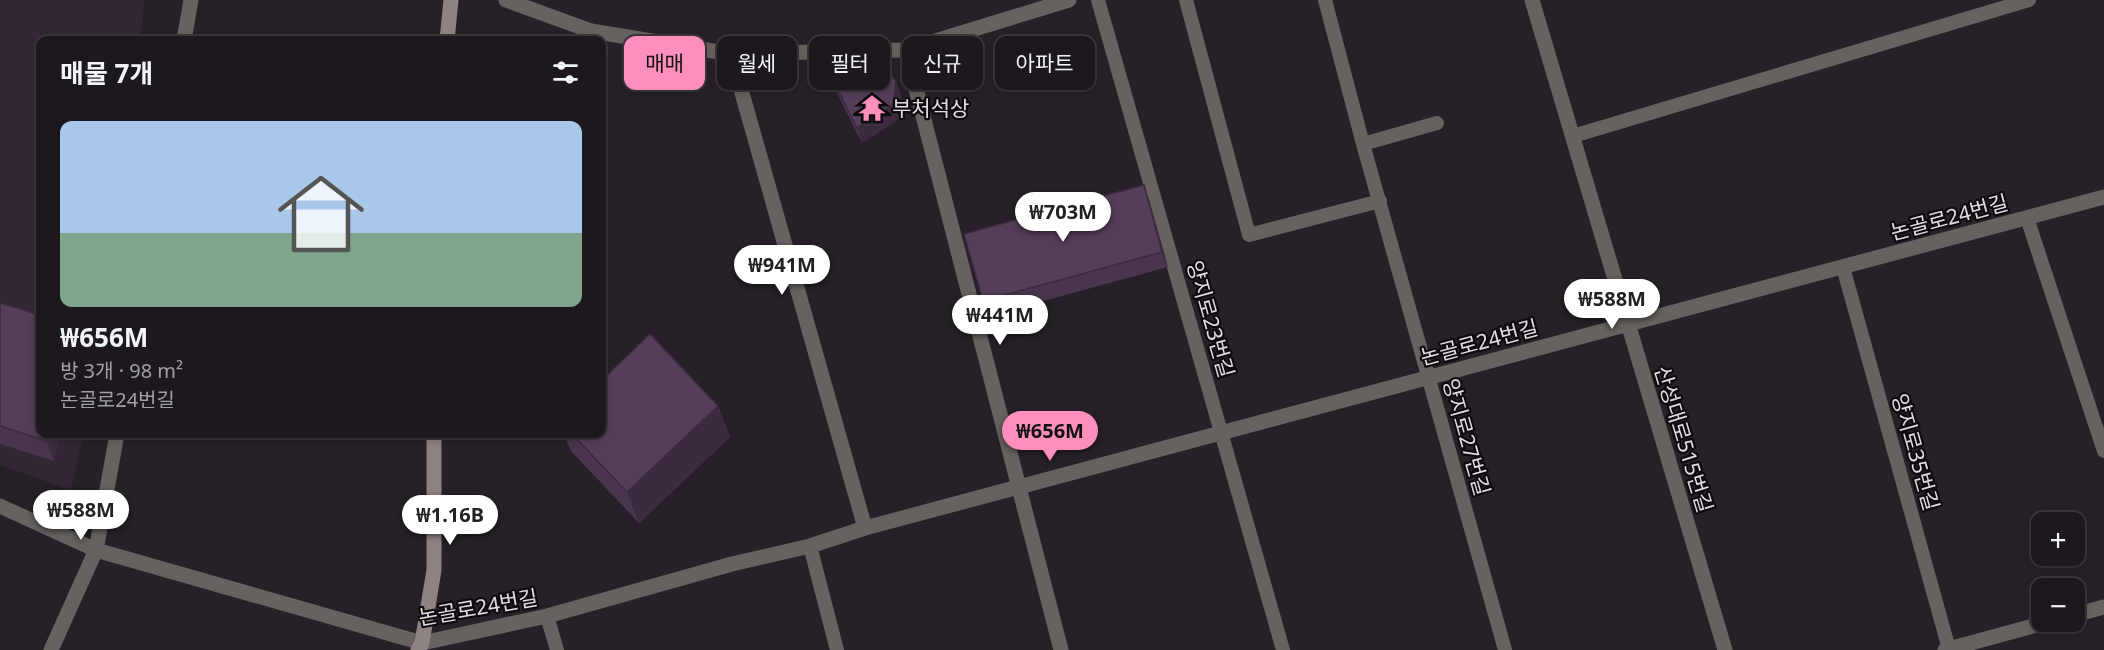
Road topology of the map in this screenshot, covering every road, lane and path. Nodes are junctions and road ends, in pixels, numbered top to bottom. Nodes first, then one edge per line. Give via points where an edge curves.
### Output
1 (191, 0) edge
2 (452, 0) edge
3 (506, 0) edge
4 (1070, 0) edge
5 (1098, 0) edge
6 (1186, 0) edge
7 (1325, 0) edge
8 (1532, 0) edge
9 (2029, 0) edge
10 (185, 36) edge
11 (448, 36) edge
12 (952, 36) edge
13 (902, 50) edge
14 (717, 52) edge
15 (797, 52) edge
16 (741, 90) edge
17 (918, 90) edge
18 (1437, 123) dead end
19 (1573, 136) junction
20 (1363, 144) junction
21 (2104, 197) edge
22 (1380, 201) junction
23 (2026, 218) junction
24 (1843, 267) junction
25 (1628, 324) junction
26 (1428, 378) junction
27 (1221, 433) junction
28 (116, 438) edge
29 (434, 438) edge
30 (2104, 451) edge
31 (1019, 487) junction
32 (0, 506) edge
33 (865, 528) junction
34 (810, 546) junction
35 (96, 550) junction
36 (2104, 607) edge
37 (2085, 612) edge
38 (547, 616) junction
39 (2031, 626) edge
40 (420, 647) edge
41 (1948, 649) edge
42 (51, 650) edge
43 (557, 650) edge
44 (837, 650) edge
45 (1061, 650) edge
46 (1283, 650) edge
47 (1505, 650) edge
48 (1725, 650) edge

1 - 10 street
2 - 11 street
3 - 14 street via 591,31
4 - 12 street
5 - 27 lane, 양지로23번길 via 1147,193
6 - 22 lane via 1249,235
7 - 20 lane, 양지로27번길
8 - 19 street, 산성대로515번길
9 - 19 lane
13 - 15 street
16 - 33 street
17 - 31 street via 962,240
18 - 20 lane
19 - 25 street, 산성대로515번길
20 - 22 lane, 양지로27번길
21 - 23 street, 논골로24번길
22 - 26 lane, 양지로27번길
23 - 24 street, 논골로24번길
23 - 30 lane
24 - 25 street, 논골로24번길
24 - 41 lane, 양지로35번길
25 - 26 street, 논골로24번길
25 - 48 street, 산성대로515번길
26 - 27 street, 논골로24번길
26 - 47 lane, 양지로27번길
27 - 31 street, 논골로24번길
27 - 46 lane, 양지로23번길
28 - 35 street
29 - 40 street via 434,570
31 - 33 street, 논골로24번길
31 - 45 street
32 - 35 street, 논골로24번길
33 - 34 street, 논골로24번길
34 - 38 street, 논골로24번길
34 - 44 lane
35 - 40 street, 논골로24번길
35 - 42 street
36 - 37 street
38 - 40 street, 논골로24번길
38 - 43 lane
39 - 41 street

